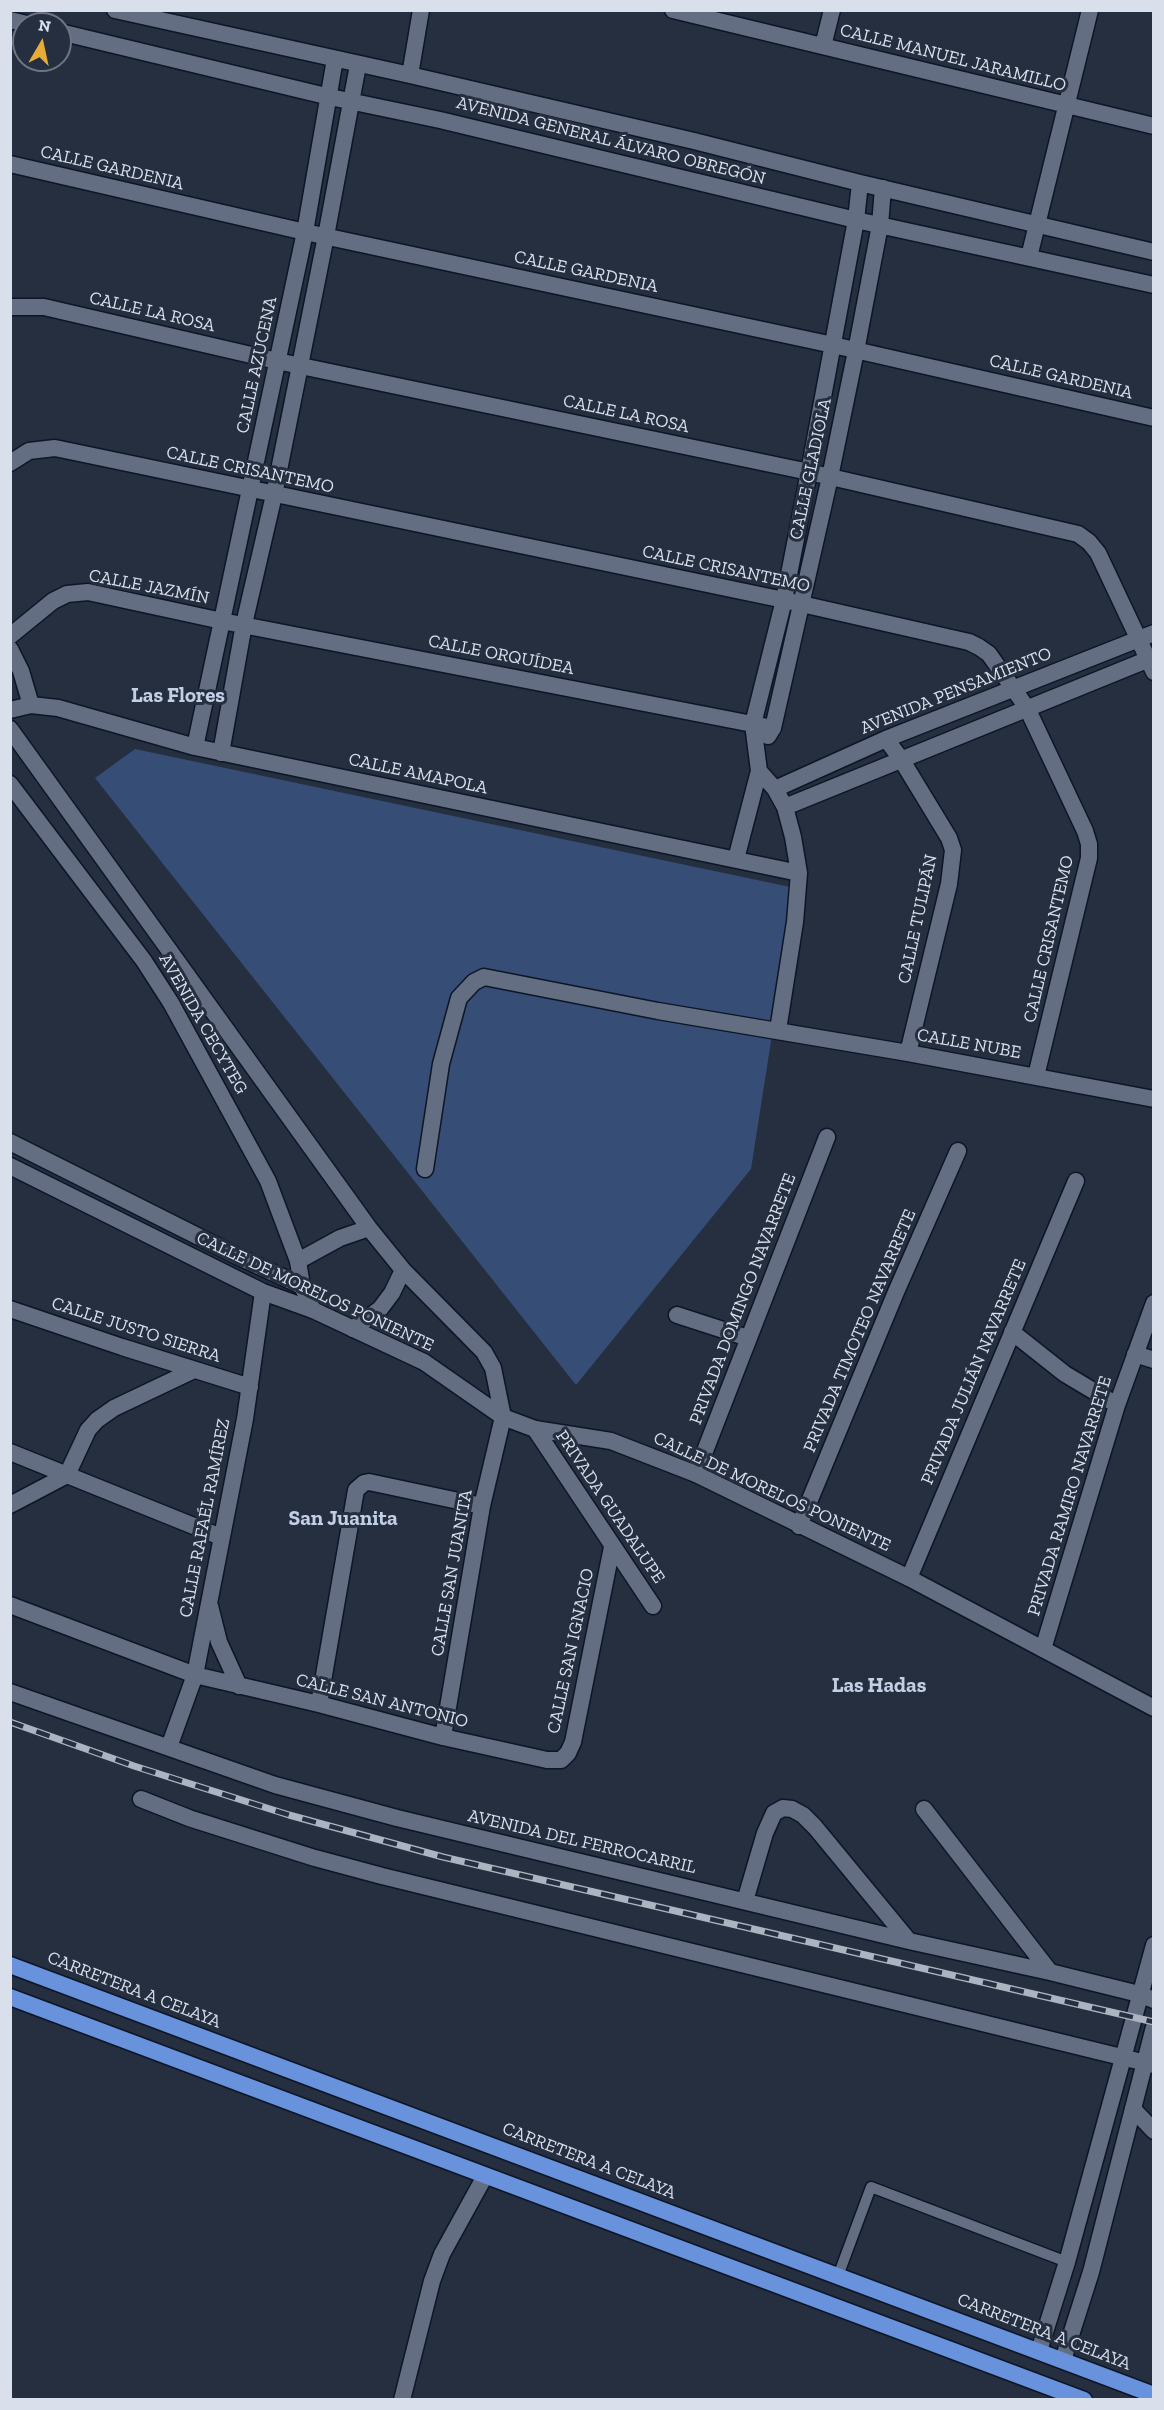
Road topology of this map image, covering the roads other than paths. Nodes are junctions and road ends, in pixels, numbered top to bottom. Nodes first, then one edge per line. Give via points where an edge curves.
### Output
1 (115, 10) edge
2 (421, 10) edge
3 (673, 10) edge
4 (832, 10) edge
5 (1090, 10) edge
6 (72, 35) edge
7 (824, 46) junction
8 (335, 59) junction
9 (358, 65) junction
10 (410, 75) junction
11 (330, 97) junction
12 (352, 100) junction
13 (1066, 106) junction
14 (1154, 126) edge
15 (10, 164) edge
16 (860, 183) junction
17 (883, 188) junction
18 (856, 220) junction
19 (1036, 223) junction
20 (880, 225) junction
21 (305, 232) junction
22 (326, 236) junction
23 (1154, 252) edge
24 (1029, 257) junction
25 (1154, 285) edge
26 (10, 307) edge
27 (833, 345) junction
28 (856, 351) junction
29 (277, 362) junction
30 (299, 365) junction
31 (1154, 418) edge
32 (10, 463) edge
33 (809, 472) junction
34 (830, 477) junction
35 (251, 490) junction
36 (274, 495) junction
37 (783, 600) junction
38 (802, 604) junction
39 (222, 621) junction
40 (244, 624) junction
41 (10, 636) edge
42 (1146, 636) edge
43 (10, 649) edge
44 (1152, 663) edge
45 (1016, 688) junction
46 (32, 705) junction
47 (1028, 708) junction
48 (10, 710) edge
49 (753, 724) junction
50 (773, 728) junction
51 (10, 729) edge
52 (886, 739) junction
53 (195, 747) junction
54 (758, 751) junction
55 (221, 753) junction
56 (901, 759) junction
57 (759, 771) junction
58 (10, 784) edge
59 (774, 789) junction
60 (785, 807) junction
61 (736, 859) junction
62 (799, 873) junction
63 (778, 1030) junction
64 (908, 1053) junction
65 (1036, 1076) junction
66 (1154, 1099) edge
67 (827, 1137) dead end
68 (10, 1142) edge
69 (957, 1151) dead end
70 (10, 1166) edge
71 (426, 1169) dead end
72 (76, 1176) junction
73 (1076, 1181) dead end
74 (66, 1194) junction
75 (369, 1228) junction
76 (298, 1261) junction
77 (403, 1270) junction
78 (302, 1286) junction
79 (263, 1292) junction
80 (1154, 1303) edge
81 (10, 1309) edge
82 (313, 1310) junction
83 (677, 1315) dead end
84 (353, 1329) junction
85 (1012, 1332) junction
86 (748, 1338) junction
87 (1135, 1354) junction
88 (1154, 1360) edge
89 (194, 1370) junction
90 (250, 1387) junction
91 (1117, 1405) junction
92 (503, 1417) junction
93 (535, 1429) junction
94 (10, 1452) edge
95 (696, 1474) junction
96 (67, 1475) junction
97 (10, 1505) edge
98 (482, 1506) junction
99 (800, 1526) junction
100 (221, 1537) junction
101 (612, 1547) junction
102 (909, 1578) junction
103 (208, 1602) junction
104 (10, 1605) edge
105 (653, 1606) dead end
106 (1042, 1649) junction
107 (195, 1675) junction
108 (239, 1686) junction
109 (10, 1692) edge
110 (319, 1704) junction
111 (1154, 1708) edge
112 (443, 1737) junction
113 (169, 1747) junction
114 (561, 1760) joint
115 (141, 1799) dead end
116 (924, 1809) dead end
117 (745, 1901) junction
118 (909, 1941) junction
119 (1154, 1945) edge
120 (10, 1965) edge
121 (1050, 1972) junction
122 (10, 1997) edge
123 (1146, 1997) edge
124 (1154, 2027) edge
125 (1124, 2058) junction
126 (1149, 2064) edge
127 (1133, 2109) junction
128 (1154, 2131) edge
129 (485, 2176) junction
130 (1084, 2201) junction
131 (1108, 2208) junction
132 (1067, 2262) junction
133 (838, 2276) junction
134 (1039, 2351) junction
135 (1063, 2360) junction
136 (1154, 2395) edge
137 (402, 2400) edge
138 (1084, 2400) edge

1 - 8 street, AVENIDA GENERAL ÁLVARO OBREGÓN
2 - 10 street
3 - 7 street, CALLE MANUEL JARAMILLO
4 - 7 street
5 - 13 street
6 - 11 street, AVENIDA GENERAL ÁLVARO OBREGÓN
7 - 13 street, CALLE MANUEL JARAMILLO
8 - 9 street, AVENIDA GENERAL ÁLVARO OBREGÓN
8 - 11 street, CALLE AZUCENA
9 - 10 street, AVENIDA GENERAL ÁLVARO OBREGÓN
9 - 12 street
10 - 16 street, AVENIDA GENERAL ÁLVARO OBREGÓN
11 - 12 street, AVENIDA GENERAL ÁLVARO OBREGÓN
11 - 21 street, CALLE AZUCENA
12 - 18 street, AVENIDA GENERAL ÁLVARO OBREGÓN
12 - 22 street
13 - 14 street, CALLE MANUEL JARAMILLO
13 - 19 street
15 - 21 street, CALLE GARDENIA
16 - 17 street, AVENIDA GENERAL ÁLVARO OBREGÓN
16 - 18 street, CALLE GLADIOLA
17 - 19 street, AVENIDA GENERAL ÁLVARO OBREGÓN
17 - 20 street, CALLE GLADIOLA
18 - 20 street, AVENIDA GENERAL ÁLVARO OBREGÓN
18 - 27 street, CALLE GLADIOLA
19 - 23 street, AVENIDA GENERAL ÁLVARO OBREGÓN
19 - 24 street
20 - 24 street, AVENIDA GENERAL ÁLVARO OBREGÓN
20 - 28 street, CALLE GLADIOLA
21 - 22 street, CALLE GARDENIA
21 - 29 street, CALLE AZUCENA
22 - 27 street, CALLE GARDENIA
22 - 30 street
24 - 25 street, AVENIDA GENERAL ÁLVARO OBREGÓN
26 - 29 street, CALLE LA ROSA via 44,307
27 - 28 street, CALLE GARDENIA
27 - 33 street, CALLE GLADIOLA
28 - 31 street, CALLE GARDENIA
28 - 34 street, CALLE GLADIOLA
29 - 30 street, CALLE LA ROSA
29 - 35 street, CALLE AZUCENA
30 - 33 street, CALLE LA ROSA
30 - 36 street
32 - 35 street, CALLE CRISANTEMO via 29,451 55,448
33 - 34 street, CALLE LA ROSA
33 - 37 street, CALLE GLADIOLA
34 - 38 street, CALLE GLADIOLA
34 - 42 street, CALLE LA ROSA via 1078,534 1098,553
35 - 36 street, CALLE CRISANTEMO
35 - 39 street, CALLE AZUCENA
36 - 37 street, CALLE CRISANTEMO
36 - 40 street
37 - 38 street, CALLE CRISANTEMO
37 - 49 street, CALLE GLADIOLA
38 - 45 street, CALLE CRISANTEMO via 969,642 989,654
38 - 50 street, CALLE GLADIOLA
39 - 40 street, CALLE ORQUÍDEA
39 - 41 street, CALLE JAZMÍN via 88,592 67,594 53,601
39 - 53 street, CALLE AZUCENA
40 - 49 street, CALLE ORQUÍDEA
40 - 55 street
42 - 44 street, CALLE LA ROSA
42 - 45 street, AVENIDA PENSAMIENTO
43 - 46 street
44 - 47 street
45 - 47 street, CALLE CRISANTEMO
45 - 52 street, AVENIDA PENSAMIENTO
46 - 48 street, CALLE AMAPOLA
46 - 53 street, CALLE AMAPOLA via 58,708
47 - 56 street
47 - 65 street, CALLE CRISANTEMO via 1085,831 1089,851
49 - 50 street, CALLE ORQUÍDEA
49 - 54 street, CALLE GLADIOLA
50 - 54 street, CALLE GLADIOLA
51 - 75 street
52 - 56 street, CALLE TULIPÁN
52 - 59 street, AVENIDA PENSAMIENTO
53 - 55 street, CALLE AMAPOLA
54 - 57 street, CALLE GLADIOLA
55 - 61 street, CALLE AMAPOLA
56 - 60 street
56 - 64 street, CALLE TULIPÁN via 953,850 949,884
57 - 59 street
57 - 61 street, CALLE GLADIOLA
58 - 76 street, AVENIDA CECYTEG via 144,961 171,1003 268,1181
59 - 60 street
60 - 62 street
61 - 62 street, CALLE AMAPOLA
62 - 63 street
63 - 64 street, CALLE NUBE
63 - 71 street, CALLE NUBE via 484,977 459,998 441,1064
64 - 65 street, CALLE NUBE
65 - 66 street, CALLE NUBE
67 - 86 street, PRIVADA DOMINGO NAVARRETE
68 - 72 street, CALLE DE MORELOS PONIENTE
69 - 99 street, PRIVADA TIMOTEO NAVARRETE
70 - 74 street, CALLE DE MORELOS PONIENTE
72 - 74 street
72 - 78 street, CALLE DE MORELOS PONIENTE
73 - 85 street, PRIVADA JULIÁN NAVARRETE
74 - 79 street, CALLE DE MORELOS PONIENTE
75 - 76 street via 340,1238
75 - 77 street
76 - 78 street, AVENIDA CECYTEG
77 - 84 street via 380,1310
77 - 92 street via 484,1352 493,1368
78 - 82 street, AVENIDA CECYTEG
79 - 82 street, CALLE DE MORELOS PONIENTE
79 - 90 street, CALLE RAFAÉL RAMÍREZ
80 - 87 street, PRIVADA RAMIRO NAVARRETE
81 - 89 street, CALLE JUSTO SIERRA
82 - 84 street, CALLE DE MORELOS PONIENTE
83 - 86 street
84 - 92 street, CALLE DE MORELOS PONIENTE via 424,1362
85 - 91 street via 1065,1374
85 - 102 street, PRIVADA JULIÁN NAVARRETE
86 - 95 street, PRIVADA DOMINGO NAVARRETE
87 - 88 street
87 - 91 street, PRIVADA RAMIRO NAVARRETE
89 - 90 street, CALLE JUSTO SIERRA
89 - 96 street via 97,1420 88,1430
90 - 100 street, CALLE RAFAÉL RAMÍREZ
91 - 106 street, PRIVADA RAMIRO NAVARRETE
92 - 93 street, CALLE DE MORELOS PONIENTE
92 - 98 street, CALLE SAN JUANITA
93 - 95 street, CALLE DE MORELOS PONIENTE via 611,1441
93 - 101 street, PRIVADA GUADALUPE
94 - 96 street
95 - 99 street, CALLE DE MORELOS PONIENTE
96 - 97 street
96 - 100 street
98 - 110 street via 369,1482 356,1490
98 - 112 street, CALLE SAN JUANITA
99 - 102 street, CALLE DE MORELOS PONIENTE
100 - 103 street, CALLE RAFAÉL RAMÍREZ
101 - 105 street, PRIVADA GUADALUPE
101 - 114 street, CALLE SAN IGNACIO via 573,1742
102 - 106 street, CALLE DE MORELOS PONIENTE
103 - 107 street, CALLE RAFAÉL RAMÍREZ
103 - 108 street via 219,1642
104 - 107 street, CALLE SAN ANTONIO
106 - 111 street, CALLE DE MORELOS PONIENTE
107 - 108 street, CALLE SAN ANTONIO
107 - 113 street, CALLE RAFAÉL RAMÍREZ
108 - 110 street, CALLE SAN ANTONIO
109 - 113 street, AVENIDA DEL FERROCARRIL
110 - 112 street, CALLE SAN ANTONIO
112 - 114 street, CALLE SAN ANTONIO
113 - 117 street, AVENIDA DEL FERROCARRIL via 275,1785 396,1818
115 - 125 street via 189,1818 371,1873
116 - 121 street
117 - 118 street, AVENIDA DEL FERROCARRIL
117 - 118 street via 774,1813 792,1809 815,1827
118 - 121 street, AVENIDA DEL FERROCARRIL
119 - 123 street
120 - 133 highway, CARRETERA A CELAYA
121 - 123 street, AVENIDA DEL FERROCARRIL
122 - 129 highway
123 - 125 street
124 - 126 street
125 - 126 street
125 - 130 street
126 - 127 street
127 - 128 street
127 - 131 street
129 - 137 street via 442,2254
129 - 138 highway
130 - 131 street
130 - 132 street
131 - 135 street
132 - 133 lane via 871,2187
132 - 134 street
133 - 134 highway, CARRETERA A CELAYA
134 - 135 highway, CARRETERA A CELAYA
135 - 136 highway, CARRETERA A CELAYA

